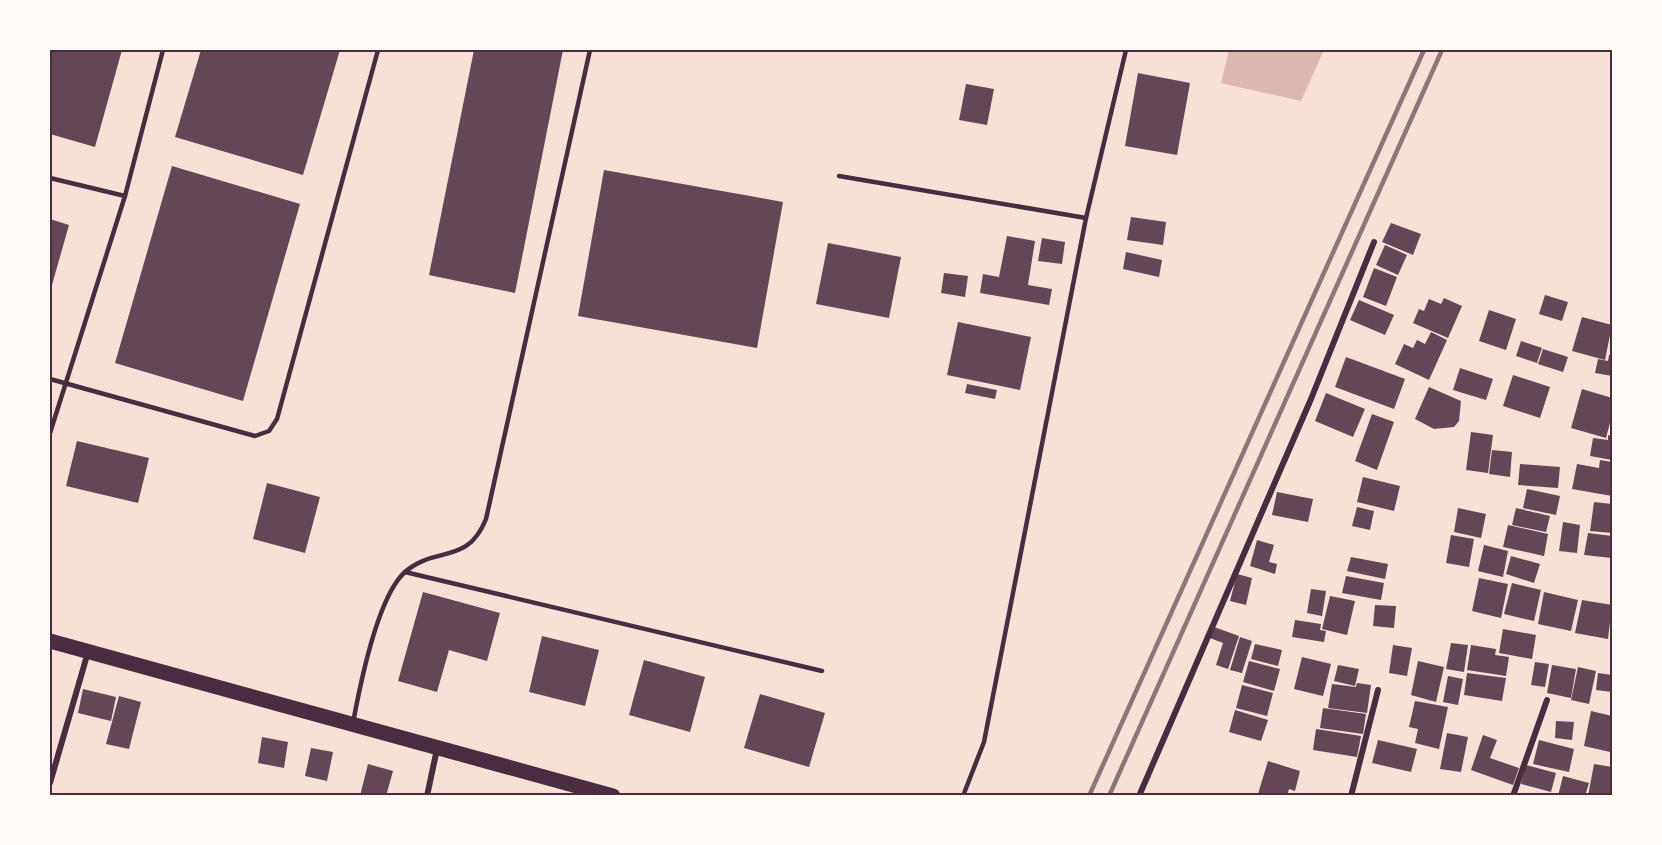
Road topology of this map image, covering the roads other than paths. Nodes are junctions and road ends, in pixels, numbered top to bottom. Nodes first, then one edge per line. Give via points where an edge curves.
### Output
1 (163, 50) edge
2 (378, 50) edge
3 (590, 50) edge
4 (1126, 50) edge
5 (839, 176) dead end
6 (50, 178) edge
7 (124, 196) junction
8 (1086, 218) junction
9 (1374, 242) dead end
10 (50, 379) edge
11 (64, 382) junction
12 (50, 434) edge
13 (405, 572) junction
14 (50, 641) edge
15 (88, 652) junction
16 (822, 671) dead end
17 (1378, 690) dead end
18 (1547, 700) dead end
19 (353, 725) junction
20 (438, 746) junction
21 (50, 783) edge
22 (427, 795) edge
23 (613, 795) edge
24 (963, 795) edge
25 (1139, 795) edge
26 (1351, 795) edge
27 (1513, 795) edge

1 - 7 lane
2 - 11 lane via 277,419 268,431 255,436
3 - 13 lane via 486,519 468,547
4 - 8 lane
5 - 8 lane
6 - 7 lane
7 - 11 lane
8 - 24 lane via 984,742
9 - 25 street via 1311,399
10 - 11 lane
11 - 12 lane
13 - 16 lane
13 - 19 lane via 389,593 362,675
14 - 15 main road
15 - 19 main road
15 - 21 street
17 - 26 street
18 - 27 street
19 - 20 main road
20 - 22 street
20 - 23 main road

